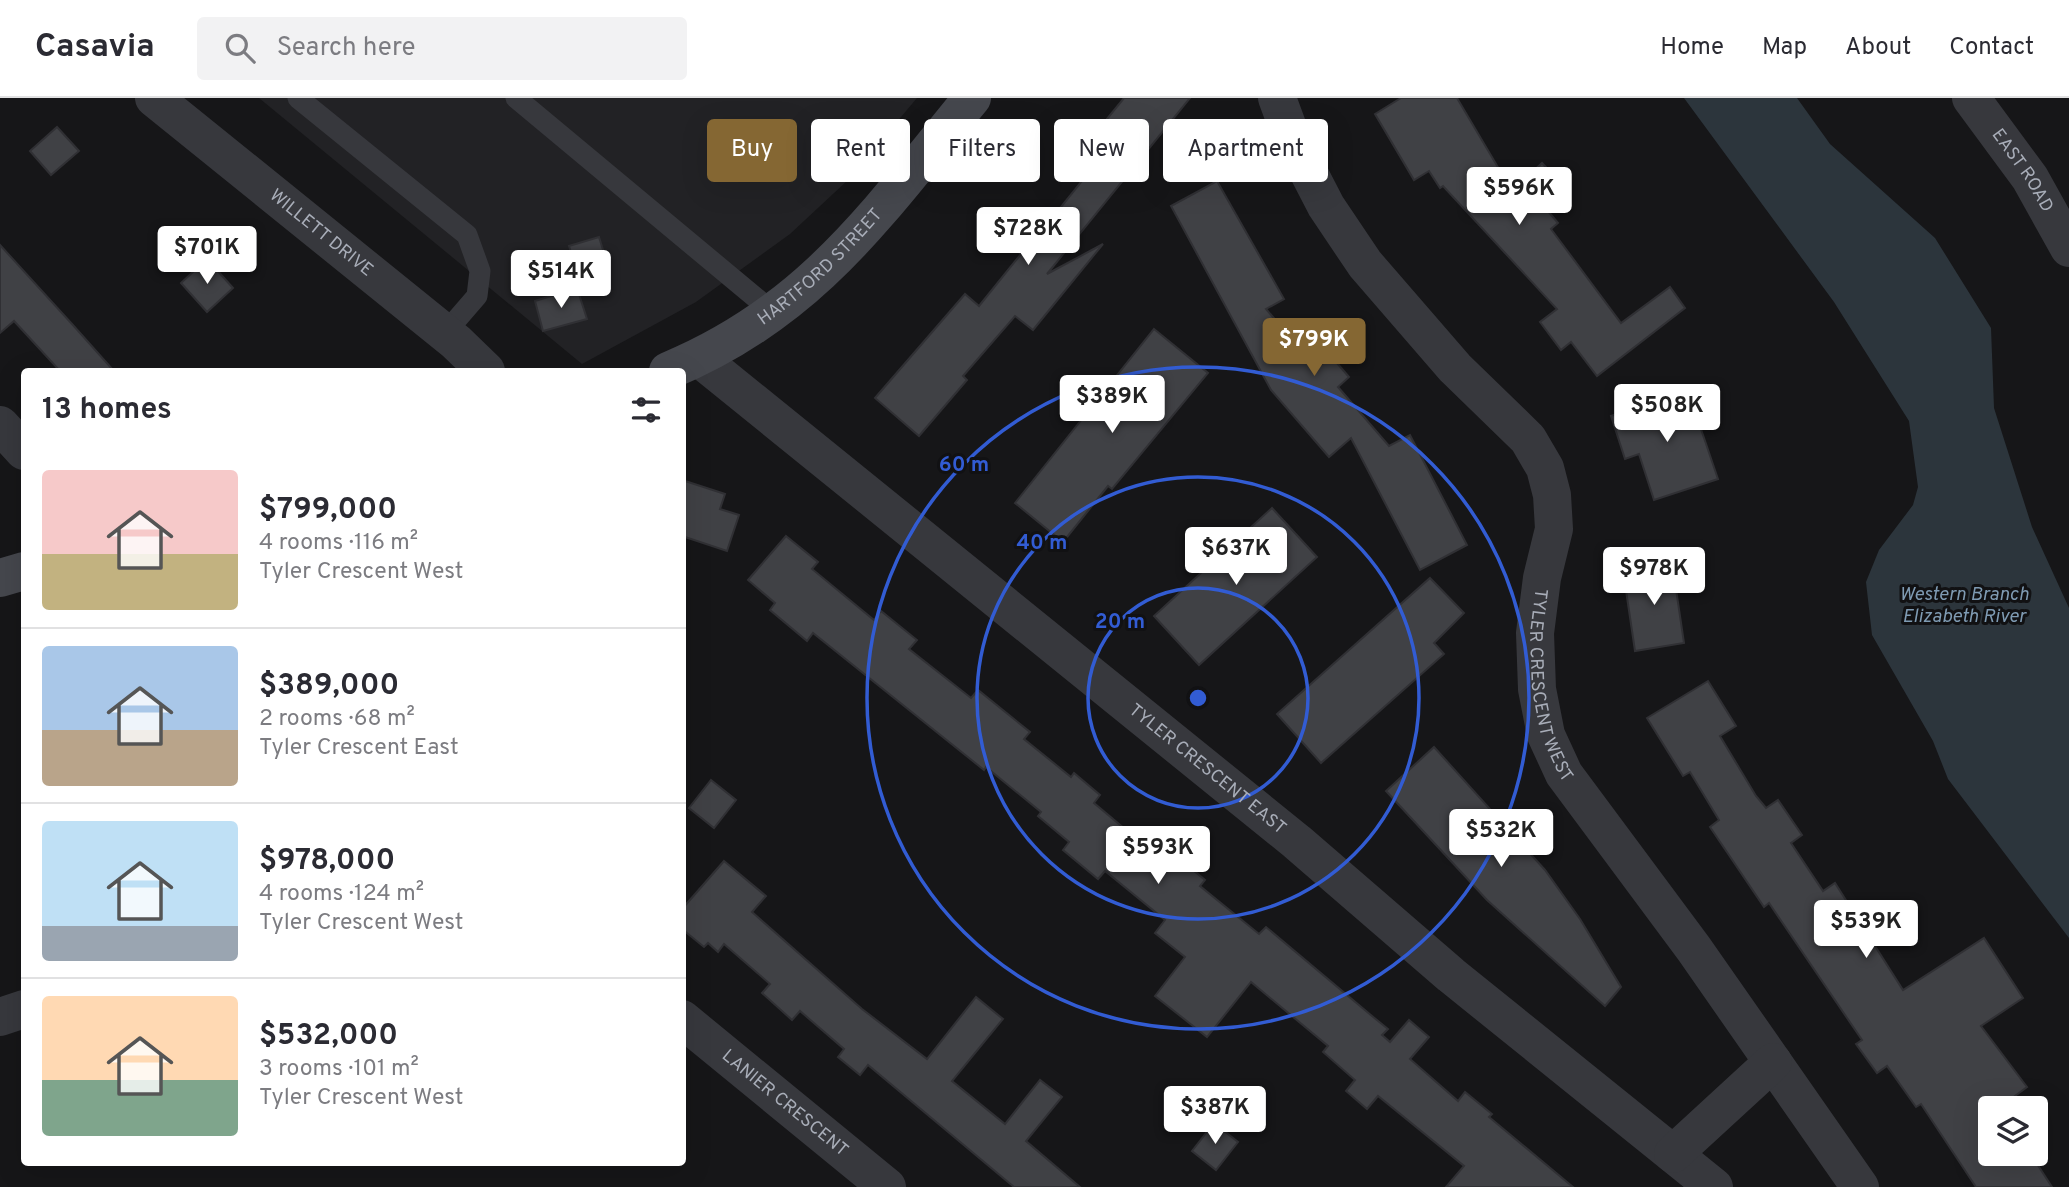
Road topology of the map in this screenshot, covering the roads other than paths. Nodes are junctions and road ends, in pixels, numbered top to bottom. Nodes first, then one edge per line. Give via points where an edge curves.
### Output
1 (154, 98) edge
2 (298, 98) edge
3 (516, 98) edge
4 (972, 98) edge
5 (1277, 98) edge
6 (1971, 98) edge
7 (2069, 248) edge
8 (774, 313) junction
9 (445, 333) junction
10 (683, 365) edge
11 (483, 368) edge
12 (0, 425) edge
13 (21, 448) edge
14 (21, 572) edge
15 (0, 578) edge
16 (21, 1010) edge
17 (0, 1017) edge
18 (686, 1022) edge
19 (1773, 1062) junction
20 (1673, 1154) junction
21 (879, 1186) edge
22 (1714, 1187) edge
23 (1860, 1187) edge

1 - 9 street, WILLETT DRIVE
2 - 9 lane via 467,235 480,271 477,296
3 - 8 lane
4 - 8 street, HARTFORD STREET via 846,250
5 - 19 street, TYLER CRESCENT WEST via 1294,144 1326,206 1365,264 1455,368 1528,439 1545,468 1554,529 1535,634 1537,690 1546,734 1564,774
6 - 7 street, EAST ROAD via 2030,178
8 - 10 street, HARTFORD STREET
9 - 11 street, WILLETT DRIVE
10 - 20 street, TYLER CRESCENT EAST via 1297,842 1451,975
12 - 13 street
14 - 15 street
16 - 17 street
18 - 21 street, LANIER CRESCENT
19 - 20 street
19 - 23 street, TYLER CRESCENT WEST
20 - 22 street, TYLER CRESCENT EAST

